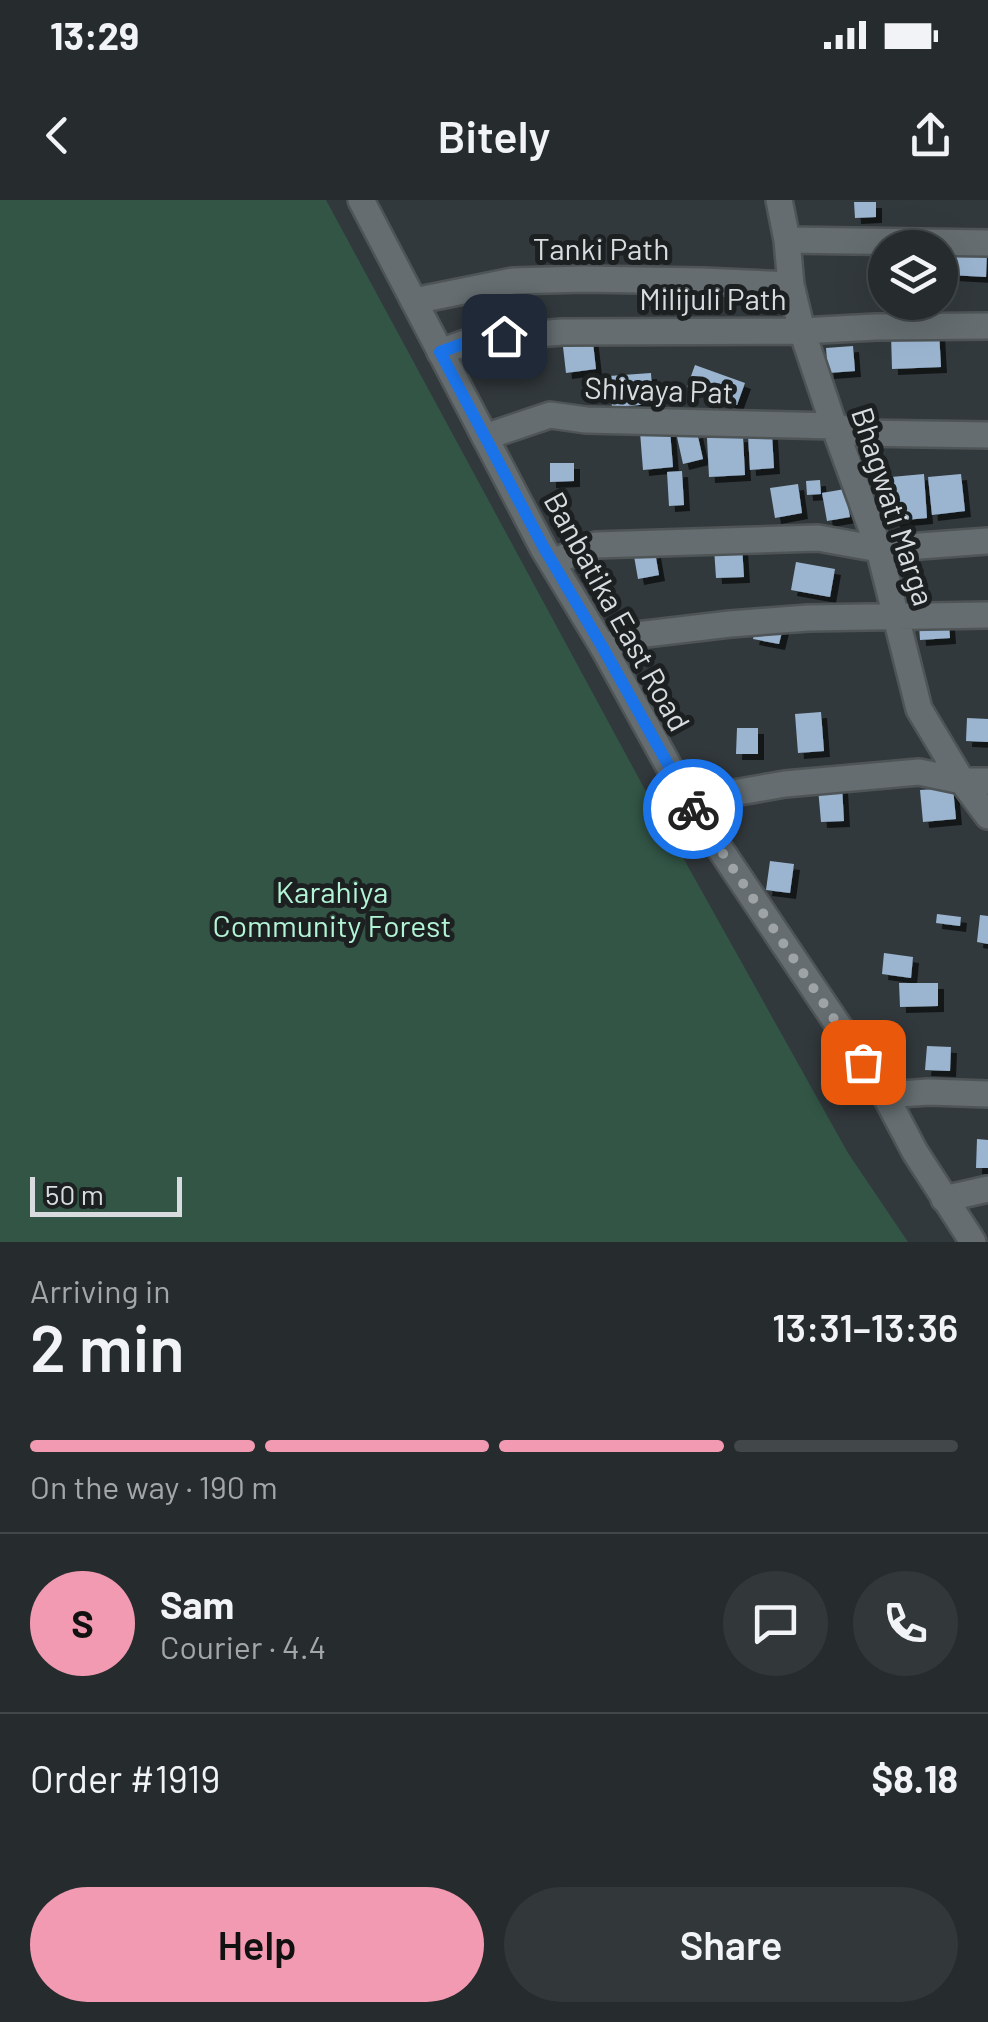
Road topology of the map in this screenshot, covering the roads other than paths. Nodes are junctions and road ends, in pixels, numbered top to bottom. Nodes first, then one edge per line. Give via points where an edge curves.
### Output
1 (361, 200) edge
2 (779, 200) edge
3 (787, 240) junction
4 (988, 244) edge
5 (791, 285) junction
6 (414, 301) junction
7 (988, 326) edge
8 (802, 330) junction
9 (440, 352) junction
10 (834, 426) junction
11 (988, 435) edge
12 (485, 437) junction
13 (988, 541) edge
14 (880, 549) junction
15 (552, 562) junction
16 (988, 615) edge
17 (898, 617) junction
18 (603, 648) junction
19 (975, 781) edge
20 (688, 801) junction
21 (988, 816) edge
22 (988, 1094) edge
23 (885, 1095) junction
24 (988, 1189) edge
25 (944, 1199) junction
26 (973, 1242) edge

1 - 6 street, Banbatika East Road
2 - 3 street, Bhagwati Marga
3 - 4 street
3 - 5 street, Bhagwati Marga
5 - 6 street, Tanki Path via 513,281
5 - 8 street, Bhagwati Marga
6 - 9 street, Banbatika East Road
7 - 8 street, Milijuli Path
8 - 9 street, Milijuli Path via 562,332 476,339
8 - 10 street, Bhagwati Marga
9 - 12 street, Banbatika East Road
10 - 11 street, Shivaya Pat via 860,433
10 - 12 street, Shivaya Pat via 550,415
10 - 14 street, Bhagwati Marga
12 - 15 street, Banbatika East Road
13 - 14 street
14 - 15 street via 818,538 631,543 596,545
14 - 17 street, Bhagwati Marga
15 - 18 street, Banbatika East Road
16 - 17 street
17 - 18 street via 730,624 637,635
17 - 19 street, Bhagwati Marga via 919,709
18 - 20 street, Banbatika East Road
19 - 20 street via 919,772
19 - 21 street, Bhagwati Marga
20 - 23 street, Banbatika East Road
22 - 23 street
23 - 25 street, Banbatika East Road
24 - 25 street
25 - 26 street, Banbatika East Road

